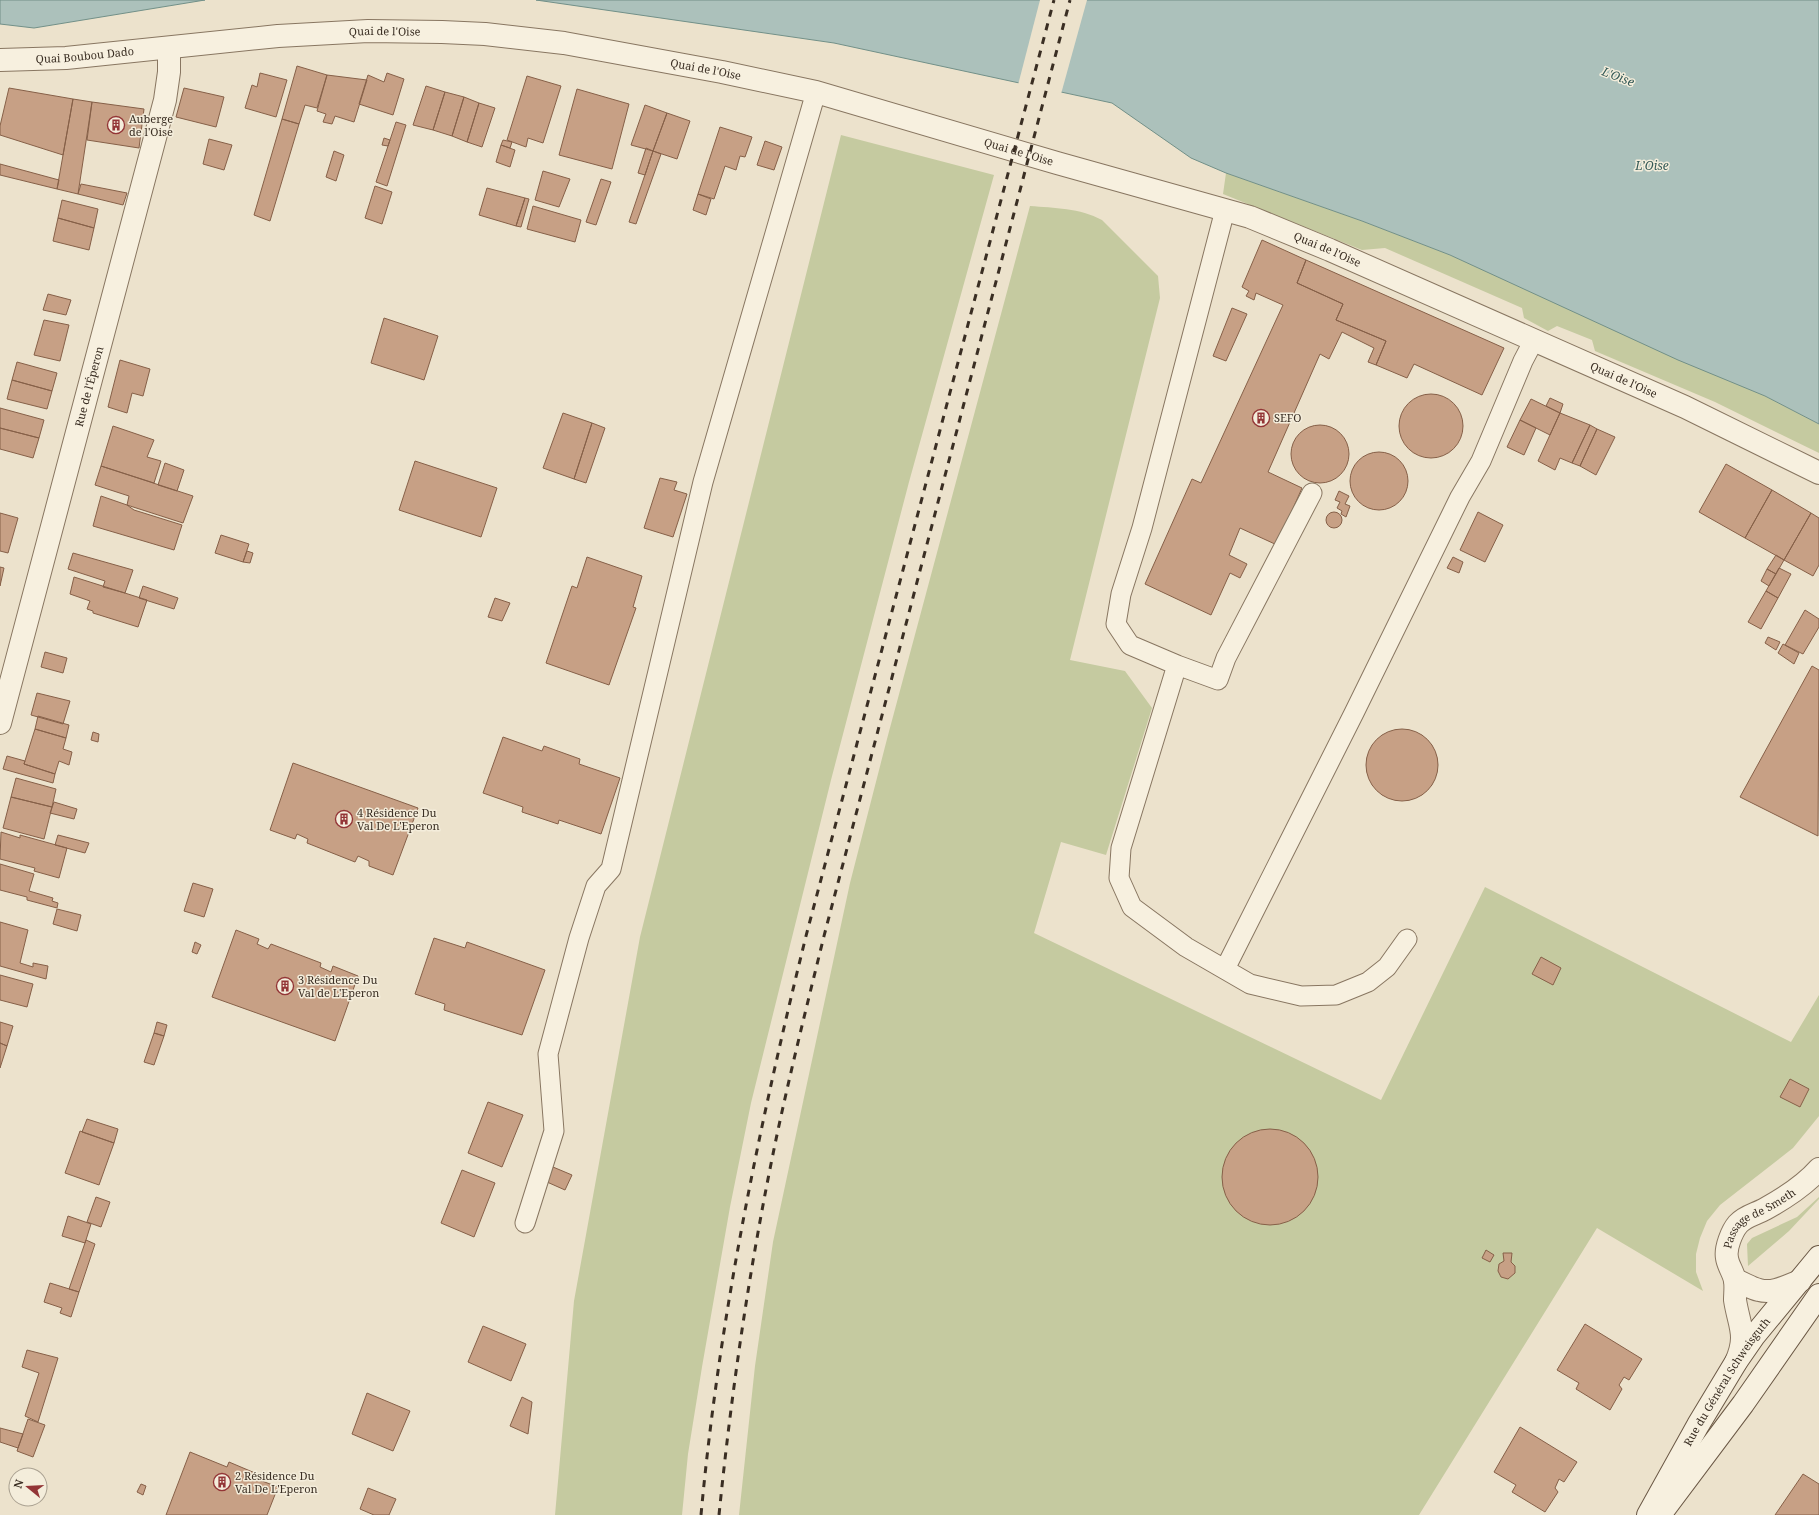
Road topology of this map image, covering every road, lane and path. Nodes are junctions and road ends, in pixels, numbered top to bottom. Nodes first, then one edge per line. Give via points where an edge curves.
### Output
1 (170, 48) junction
2 (0, 60) edge
3 (816, 92) junction
4 (1225, 210) junction
5 (1534, 340) junction
6 (1819, 473) edge
7 (1312, 493) dead end
8 (1177, 665) junction
9 (0, 723) edge
10 (1407, 939) dead end
11 (1225, 969) junction
12 (1819, 1169) edge
13 (525, 1223) dead end
14 (1819, 1257) edge
15 (1735, 1280) junction
16 (1800, 1281) junction
17 (1819, 1296) edge
18 (1736, 1362) junction
19 (1648, 1515) edge
20 (1660, 1515) edge

1 - 2 street, Quai Boubou Dado via 66,58
1 - 3 street, Quai de l'Oise via 278,36 368,31 485,34 571,45
1 - 9 street, Rue de l'Éperon via 165,100
3 - 4 street, Quai de l'Oise
3 - 13 lane via 703,482 611,869 596,886 578,938 548,1054 554,1131
4 - 5 street, Quai de l'Oise via 1250,217 1330,250
4 - 8 lane via 1142,528 1121,594 1116,624 1130,645
5 - 6 street, Quai de l'Oise via 1685,407
5 - 11 lane via 1481,461 1460,497
7 - 8 lane via 1226,658 1218,680
8 - 11 lane via 1121,848 1119,878 1132,907 1186,947
10 - 11 lane via 1387,967 1368,982 1336,995 1301,996 1250,984
12 - 15 street, Passage de Smeth via 1808,1181 1779,1201 1738,1224 1728,1245 1726,1257
14 - 16 street, Rue du Général Schweisguth
15 - 16 street via 1766,1291 1780,1289
15 - 18 street, Passage de Smeth via 1735,1300 1742,1336
16 - 18 street, Rue du Général Schweisguth
17 - 20 street, Rue du Général Schweisguth
18 - 19 street, Rue du Général Schweisguth

